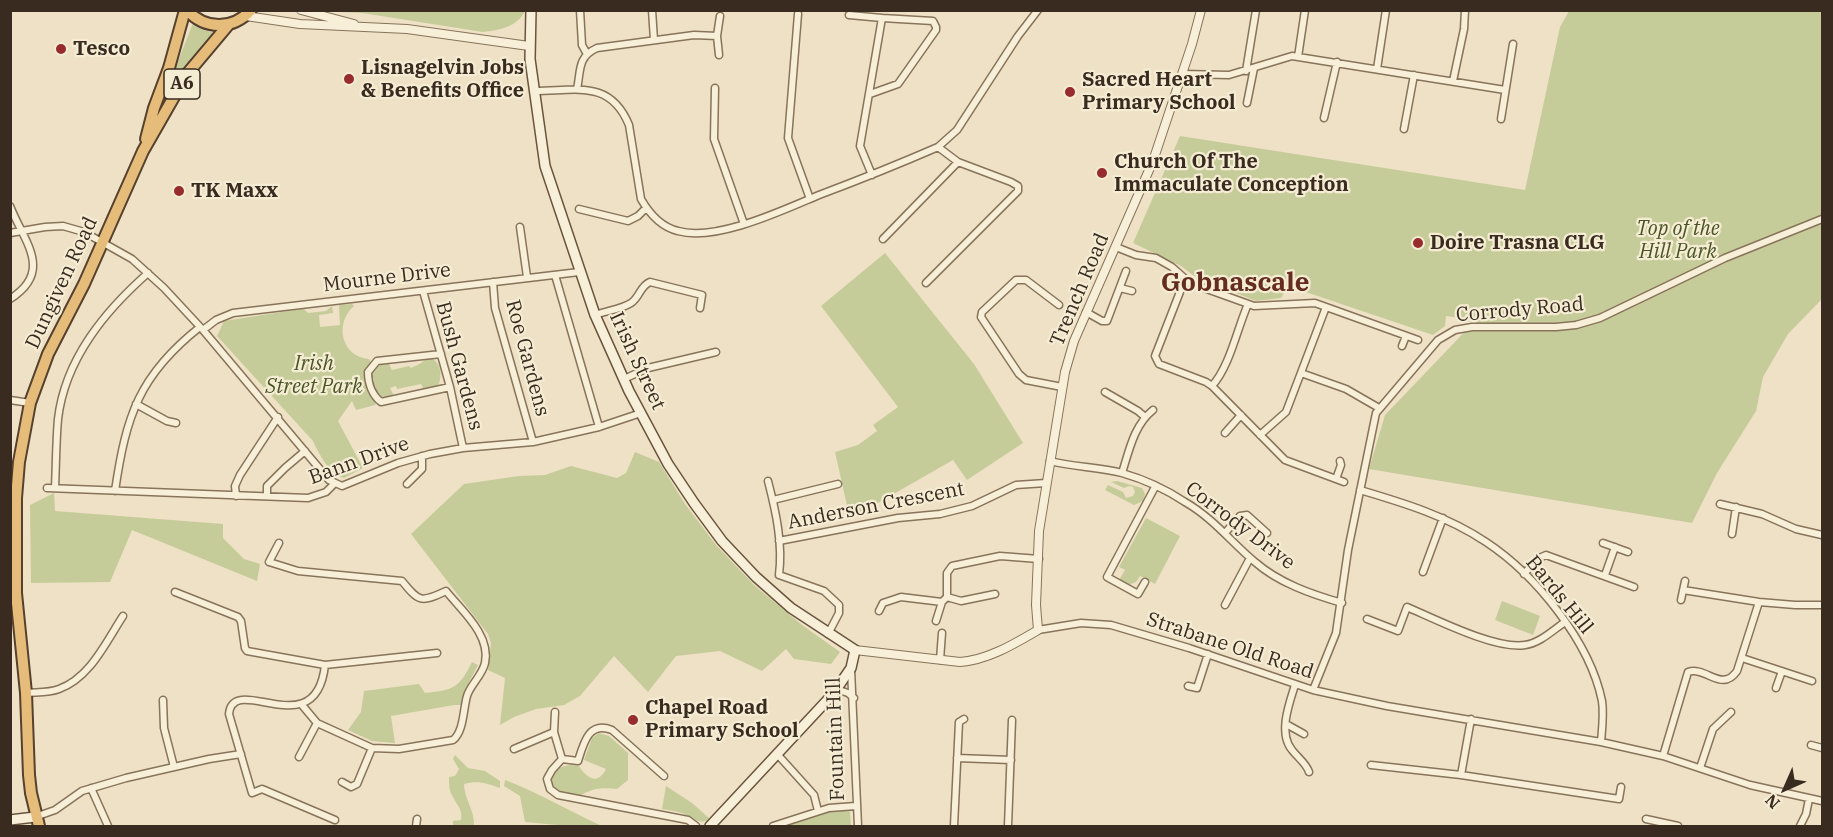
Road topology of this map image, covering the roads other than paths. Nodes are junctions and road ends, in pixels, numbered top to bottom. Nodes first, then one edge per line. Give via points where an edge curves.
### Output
1 (186, 10) edge
2 (301, 10) edge
3 (531, 10) edge
4 (580, 10) edge
5 (652, 10) edge
6 (1038, 10) edge
7 (1201, 10) edge
8 (1256, 10) edge
9 (1305, 10) edge
10 (1386, 10) edge
11 (1466, 10) edge
12 (249, 13) edge
13 (798, 14) dead end
14 (849, 15) dead end
15 (720, 16) dead end
16 (882, 18) junction
17 (229, 24) junction
18 (367, 28) junction
19 (717, 36) junction
20 (654, 40) junction
21 (1513, 44) dead end
22 (529, 46) junction
23 (587, 54) junction
24 (719, 55) dead end
25 (1298, 57) junction
26 (1337, 62) junction
27 (1254, 68) junction
28 (1377, 69) junction
29 (1246, 71) junction
30 (1182, 74) junction
31 (1414, 75) junction
32 (1453, 81) junction
33 (715, 88) dead end
34 (578, 89) junction
35 (1504, 90) junction
36 (535, 91) junction
37 (870, 94) junction
38 (1247, 103) dead end
39 (1324, 118) dead end
40 (1501, 120) dead end
41 (1404, 129) dead end
42 (938, 147) junction
43 (143, 151) junction
44 (958, 162) junction
45 (872, 175) junction
46 (810, 199) junction
47 (10, 206) edge
48 (646, 208) junction
49 (579, 209) dead end
50 (1822, 219) edge
51 (744, 224) junction
52 (520, 227) dead end
53 (21, 231) junction
54 (10, 233) edge
55 (883, 239) dead end
56 (101, 242) junction
57 (1116, 247) junction
58 (1126, 271) dead end
59 (579, 272) junction
60 (148, 273) junction
61 (555, 275) junction
62 (527, 278) junction
63 (1185, 279) junction
64 (493, 282) junction
65 (927, 283) dead end
66 (1120, 288) junction
67 (423, 291) junction
68 (1132, 291) dead end
69 (10, 299) edge
70 (1248, 303) junction
71 (1059, 305) dead end
72 (1326, 307) junction
73 (700, 308) dead end
74 (1086, 312) junction
75 (595, 315) junction
76 (202, 329) junction
77 (1406, 336) junction
78 (1418, 340) dead end
79 (1402, 346) dead end
80 (716, 352) dead end
81 (441, 354) junction
82 (1301, 373) junction
83 (624, 379) junction
84 (1212, 386) junction
85 (450, 387) junction
86 (1062, 387) junction
87 (1105, 392) dead end
88 (10, 400) edge
89 (30, 403) junction
90 (136, 404) junction
91 (1379, 408) junction
92 (1153, 410) dead end
93 (641, 413) junction
94 (1241, 415) junction
95 (278, 417) junction
96 (1145, 417) junction
97 (176, 423) dead end
98 (599, 427) junction
99 (1225, 433) dead end
100 (1260, 435) junction
101 (533, 442) junction
102 (463, 448) junction
103 (305, 451) junction
104 (422, 456) junction
105 (1050, 460) junction
106 (1340, 460) dead end
107 (1122, 473) junction
108 (1336, 479) junction
109 (768, 481) dead end
110 (1344, 482) dead end
111 (335, 483) junction
112 (1046, 483) junction
113 (406, 484) dead end
114 (838, 484) dead end
115 (1155, 487) junction
116 (1360, 490) junction
117 (115, 491) junction
118 (236, 496) junction
119 (267, 496) junction
120 (773, 500) junction
121 (1720, 504) dead end
122 (1736, 507) junction
123 (1443, 518) junction
124 (1225, 533) junction
125 (1267, 533) dead end
126 (1732, 534) dead end
127 (1822, 535) edge
128 (780, 541) junction
129 (279, 543) dead end
130 (1603, 543) dead end
131 (1615, 547) junction
132 (1628, 552) dead end
133 (1250, 558) junction
134 (1039, 559) junction
135 (1423, 572) dead end
136 (1524, 574) junction
137 (1605, 575) junction
138 (1685, 581) dead end
139 (1145, 582) dead end
140 (1634, 587) dead end
141 (1683, 590) junction
142 (175, 592) dead end
143 (995, 594) dead end
144 (944, 600) junction
145 (1681, 600) dead end
146 (1759, 602) junction
147 (1342, 603) junction
148 (1225, 605) dead end
149 (1822, 605) edge
150 (879, 611) dead end
151 (14, 615) edge
152 (123, 616) dead end
153 (1367, 619) dead end
154 (936, 621) dead end
155 (1565, 622) junction
156 (1038, 630) junction
157 (942, 633) dead end
158 (828, 634) junction
159 (855, 650) junction
160 (437, 653) dead end
161 (1208, 654) junction
162 (1742, 658) junction
163 (940, 660) junction
164 (325, 664) junction
165 (851, 668) junction
166 (1782, 671) junction
167 (1812, 681) dead end
168 (1295, 685) junction
169 (1188, 686) dead end
170 (1776, 688) dead end
171 (836, 689) junction
172 (1313, 690) junction
173 (26, 693) junction
174 (854, 698) junction
175 (163, 700) dead end
176 (302, 705) junction
177 (555, 712) dead end
178 (1731, 712) dead end
179 (964, 719) dead end
180 (1012, 720) dead end
181 (1471, 720) junction
182 (317, 723) junction
183 (1286, 724) junction
184 (554, 732) junction
185 (1304, 734) dead end
186 (1601, 742) junction
187 (1811, 745) dead end
188 (1822, 746) edge
189 (372, 748) junction
190 (514, 749) dead end
191 (241, 754) junction
192 (778, 755) junction
193 (1663, 756) junction
194 (299, 757) dead end
195 (957, 758) junction
196 (562, 759) junction
197 (1011, 760) junction
198 (1371, 765) dead end
199 (174, 767) junction
200 (1700, 768) junction
201 (1310, 772) dead end
202 (1461, 775) junction
203 (664, 776) dead end
204 (342, 782) dead end
205 (1621, 787) dead end
206 (91, 788) junction
207 (1809, 799) junction
208 (1822, 801) edge
209 (856, 806) junction
210 (818, 811) junction
211 (417, 819) dead end
212 (1646, 819) dead end
213 (10, 820) edge
214 (335, 820) dead end
215 (37, 822) edge
216 (108, 826) edge
217 (416, 826) edge
218 (696, 826) edge
219 (710, 826) edge
220 (773, 826) edge
221 (858, 826) edge
222 (954, 826) edge
223 (1008, 826) edge
224 (1678, 826) edge
225 (1800, 826) edge

1 - 17 highway via 206,24
1 - 43 highway, Dungiven Road / A6
2 - 18 street
3 - 22 main road, Irish Street
4 - 23 street via 582,45
5 - 20 street
6 - 42 street via 957,130
7 - 30 street, Trench Road
8 - 29 street
9 - 25 street
10 - 28 street
11 - 32 street
12 - 17 highway
12 - 18 street via 300,24
13 - 46 street via 788,138
14 - 16 street
15 - 19 street
16 - 37 street
16 - 37 street via 933,21 936,30 898,84
17 - 43 highway, Dungiven Road / A6 via 187,75
18 - 22 street via 407,29
19 - 20 street
19 - 24 street
20 - 23 street via 597,48
21 - 35 street
22 - 36 main road, Irish Street
23 - 34 street via 580,64
25 - 26 street
25 - 27 street
26 - 28 street
26 - 39 street
27 - 29 street
27 - 38 street
28 - 31 street
29 - 30 street via 1229,75
30 - 57 street, Trench Road via 1153,162
31 - 32 street
31 - 41 street
32 - 35 street
33 - 51 street via 714,139
34 - 36 street
34 - 48 street via 603,93 625,114
35 - 40 street
36 - 59 main road, Irish Street via 545,166
37 - 45 street via 860,146
42 - 44 street
42 - 45 street
43 - 56 highway, Dungiven Road / A6
44 - 55 street
44 - 65 street via 1011,182 1018,186 1018,191
45 - 46 street
46 - 51 street
47 - 53 street
48 - 49 street via 628,221
48 - 51 street via 662,223 680,232 714,232
50 - 91 street, Corrody Road via 1576,325 1455,330 1438,340
52 - 62 street
53 - 54 street
53 - 56 street via 63,226
53 - 69 street via 31,250 33,276
56 - 60 street
56 - 89 highway, Dungiven Road / A6 via 48,354
57 - 63 street via 1164,262
57 - 74 street, Trench Road
58 - 66 street
59 - 61 street, Mourne Drive
59 - 75 main road, Irish Street
60 - 76 street
60 - 117 street, Bann Drive via 100,321 75,364 58,417 51,488
61 - 62 street, Mourne Drive
61 - 98 street
62 - 64 street, Mourne Drive
63 - 70 street
63 - 84 street via 1156,361
64 - 67 street, Mourne Drive
64 - 101 street, Roe Gardens via 495,308
66 - 68 street
66 - 74 street via 1107,321
67 - 76 street, Mourne Drive via 233,313
67 - 81 street, Bush Gardens
70 - 72 street via 1315,303
70 - 84 street via 1225,366
71 - 86 street via 1026,280 1016,280 981,317 1019,374 1026,380
72 - 77 street
72 - 82 street
73 - 75 street via 702,295 650,282 630,304
74 - 86 street, Trench Road
75 - 83 main road, Irish Street
76 - 90 street, Mourne Drive via 177,346 157,367
76 - 95 street
77 - 78 street
77 - 79 street
80 - 83 street via 648,368
81 - 85 street, Bush Gardens
81 - 85 street via 377,361 368,372 371,388 381,402
82 - 91 street via 1346,389
82 - 100 street via 1286,412
83 - 93 main road, Irish Street
84 - 94 street
85 - 102 street, Bush Gardens
86 - 105 street, Trench Road
87 - 96 street
88 - 89 street
89 - 151 highway, Dungiven Road / A6 via 15,498
90 - 97 street
90 - 117 street, Mourne Drive via 121,447
91 - 116 street, Corrody Road
92 - 96 street
93 - 98 street, Bann Drive
93 - 158 main road, Irish Street via 668,464 722,541 791,608
94 - 99 street
94 - 100 street
95 - 103 street
95 - 118 street via 240,475
96 - 107 street
98 - 101 street, Bann Drive
100 - 108 street via 1285,460
101 - 102 street, Bann Drive
102 - 104 street, Bann Drive
103 - 111 street
103 - 119 street via 267,486
104 - 111 street, Bann Drive via 342,486
104 - 113 street via 422,469
105 - 107 street, Corrody Drive
105 - 112 street, Trench Road
106 - 108 street
107 - 115 street, Corrody Drive
108 - 110 street
109 - 120 street
111 - 119 street, Bann Drive via 326,492 308,498
112 - 128 street, Anderson Crescent via 1016,485 972,506 940,514 898,518
112 - 134 street, Trench Road
114 - 120 street
115 - 124 street, Corrody Drive via 1197,509
115 - 139 street via 1107,577 1138,594
116 - 123 street, Bards Hill
116 - 147 street, Corrody Road
117 - 118 street, Bann Drive
118 - 119 street, Bann Drive
120 - 128 street
121 - 122 street
122 - 126 street
122 - 127 street
123 - 135 street
123 - 136 street, Bards Hill via 1485,542
124 - 125 street via 1240,516 1247,515
124 - 133 street, Corrody Drive
128 - 158 street via 779,575 824,591 839,605
129 - 189 street via 269,562 298,571 402,581 416,598 426,600 446,591 484,642 485,663 467,693 459,736 453,741 399,749
130 - 131 street
131 - 132 street
131 - 137 street
133 - 147 street, Corrody Drive via 1293,586
133 - 148 street
134 - 144 street via 1000,556 952,566 947,573
134 - 156 street, Trench Road
136 - 137 street via 1546,555
136 - 155 street, Bards Hill
137 - 140 street
138 - 141 street
141 - 145 street
141 - 146 street
142 - 164 street via 238,617 247,651
143 - 144 street
144 - 150 street via 901,597 883,603
144 - 154 street
146 - 149 street
146 - 162 street
147 - 172 street, Corrody Road via 1336,633
151 - 173 highway, Dungiven Road / A6
152 - 173 street via 85,672 70,685
153 - 155 street via 1398,631 1407,607 1488,640 1524,645
155 - 186 street, Bards Hill via 1594,673 1602,703
156 - 161 street, Strabane Old Road via 1082,623 1111,625
156 - 163 street, Strabane Old Road via 974,661
157 - 163 street
158 - 159 main road, Irish Street
159 - 163 street, Strabane Old Road
159 - 165 main road, Fountain Hill
160 - 164 street
161 - 168 street, Strabane Old Road
161 - 169 street via 1197,688
162 - 166 street
162 - 193 street via 1729,681 1688,672
164 - 176 street via 324,676
165 - 171 main road
165 - 174 street, Fountain Hill
166 - 167 street
166 - 170 street
168 - 172 street, Strabane Old Road
168 - 183 street
171 - 174 street
171 - 192 main road
172 - 181 street, Strabane Old Road
173 - 215 highway, Dungiven Road / A6 via 29,775
174 - 209 street, Fountain Hill
175 - 199 street via 164,728
176 - 182 street
176 - 191 street via 235,700 229,714
177 - 184 street
178 - 200 street via 1713,729
179 - 195 street via 959,722
180 - 197 street
181 - 186 street, Strabane Old Road
181 - 202 street
182 - 189 street
182 - 194 street
183 - 185 street
183 - 201 street via 1284,736 1289,747
184 - 190 street
184 - 196 street
186 - 193 street, Strabane Old Road
187 - 188 street
189 - 204 street via 357,784 351,787
191 - 199 street
191 - 214 street via 252,793 262,789
192 - 210 street via 814,795
192 - 219 main road
193 - 200 street, Strabane Old Road
195 - 197 street
195 - 222 street
196 - 203 street via 578,761 588,735 604,727
196 - 218 street via 547,779 549,789 558,795 688,820
197 - 223 street
198 - 202 street
199 - 206 street
200 - 207 street, Strabane Old Road
202 - 205 street via 1619,799
206 - 215 street
206 - 216 street
207 - 208 street, Strabane Old Road
207 - 225 street
209 - 210 street
209 - 221 street, Fountain Hill
210 - 220 street
211 - 217 street
212 - 224 street
213 - 215 main road

